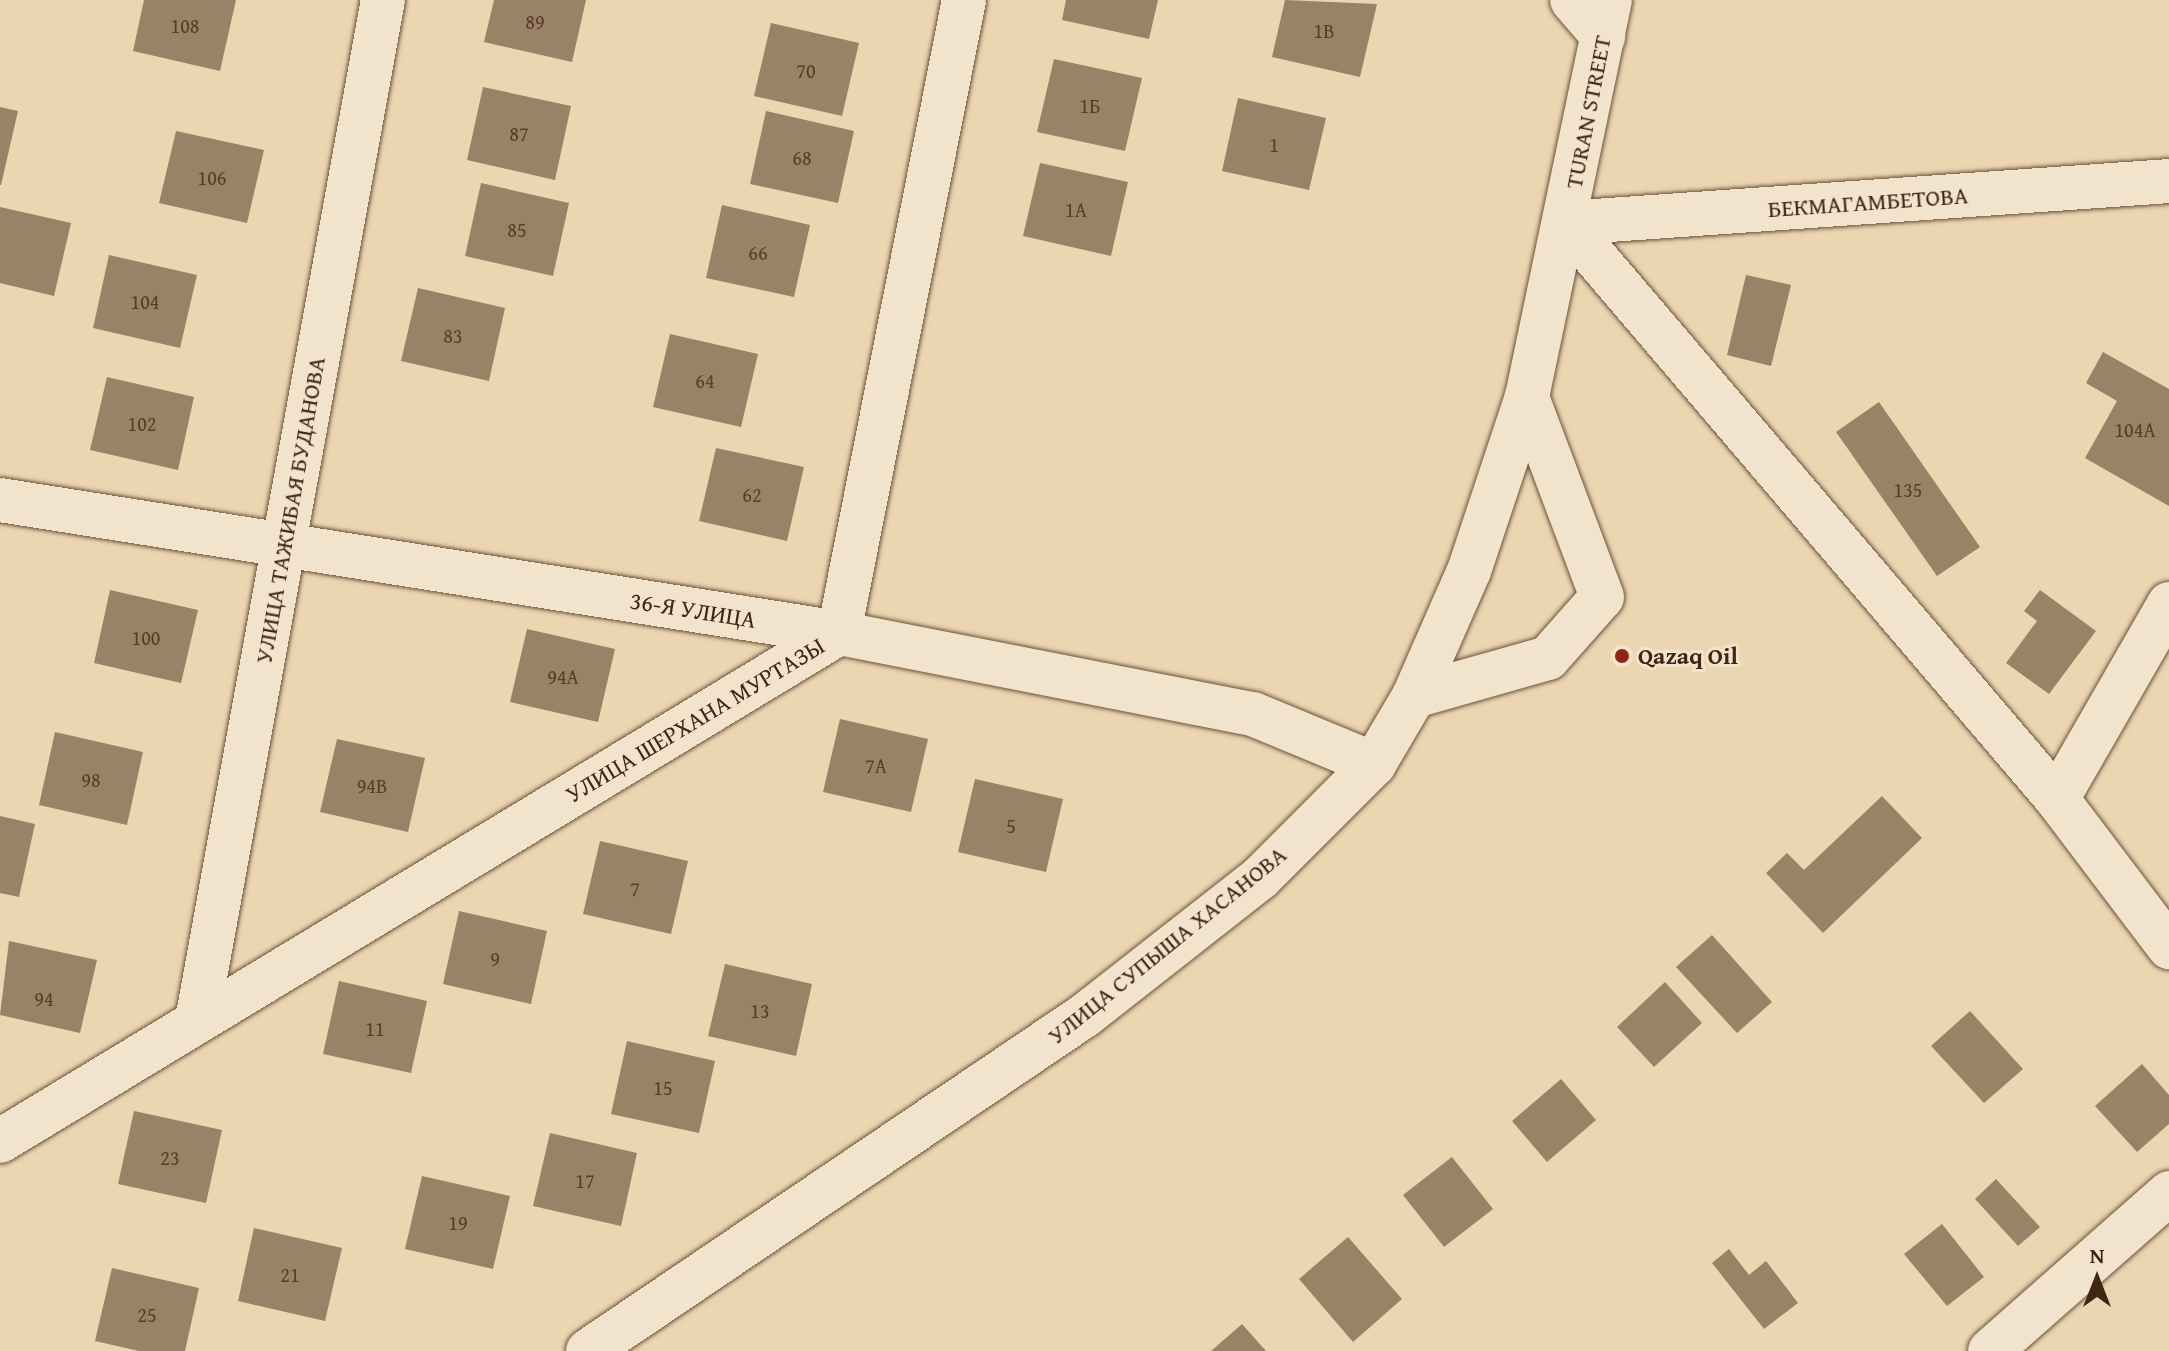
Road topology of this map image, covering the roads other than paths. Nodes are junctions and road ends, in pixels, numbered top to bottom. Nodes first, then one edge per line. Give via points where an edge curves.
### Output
1 (383, 0) edge
2 (964, 0) edge
3 (1572, 0) edge
4 (1607, 18) edge
5 (2169, 181) edge
6 (1566, 223) junction
7 (1527, 397) junction
8 (0, 500) edge
9 (283, 546) junction
10 (2169, 604) edge
11 (839, 633) junction
12 (1414, 696) junction
13 (1374, 764) junction
14 (2057, 799) junction
15 (2169, 947) edge
16 (197, 1021) junction
17 (0, 1141) edge
18 (2169, 1193) edge
19 (588, 1351) edge
20 (1990, 1351) edge

1 - 9 street, УЛИЦА ТАЖИБАЯ БУДАНОВА
2 - 11 street, УЛИЦА ШЕРХАНА МУРТАЗЫ
3 - 4 street
4 - 6 street, TURAN STREET
5 - 6 street, БЕКМАГАМБЕТОВА
6 - 7 street, УЛИЦА СУПЫША ХАСАНОВА
6 - 14 street
7 - 12 street, УЛИЦА СУПЫША ХАСАНОВА via 1469,571
7 - 12 street via 1602,597 1548,658
8 - 9 street, 36-Я УЛИЦА
9 - 11 street, 36-Я УЛИЦА
9 - 16 street, УЛИЦА ТАЖИБАЯ БУДАНОВА
10 - 14 street
11 - 13 street, 36-Я УЛИЦА via 1253,714
11 - 16 street, УЛИЦА ШЕРХАНА МУРТАЗЫ
12 - 13 street, УЛИЦА СУПЫША ХАСАНОВА
13 - 19 street, УЛИЦА СУПЫША ХАСАНОВА via 1260,878 1084,1016
14 - 15 street
16 - 17 street, УЛИЦА ШЕРХАНА МУРТАЗЫ
18 - 20 street

